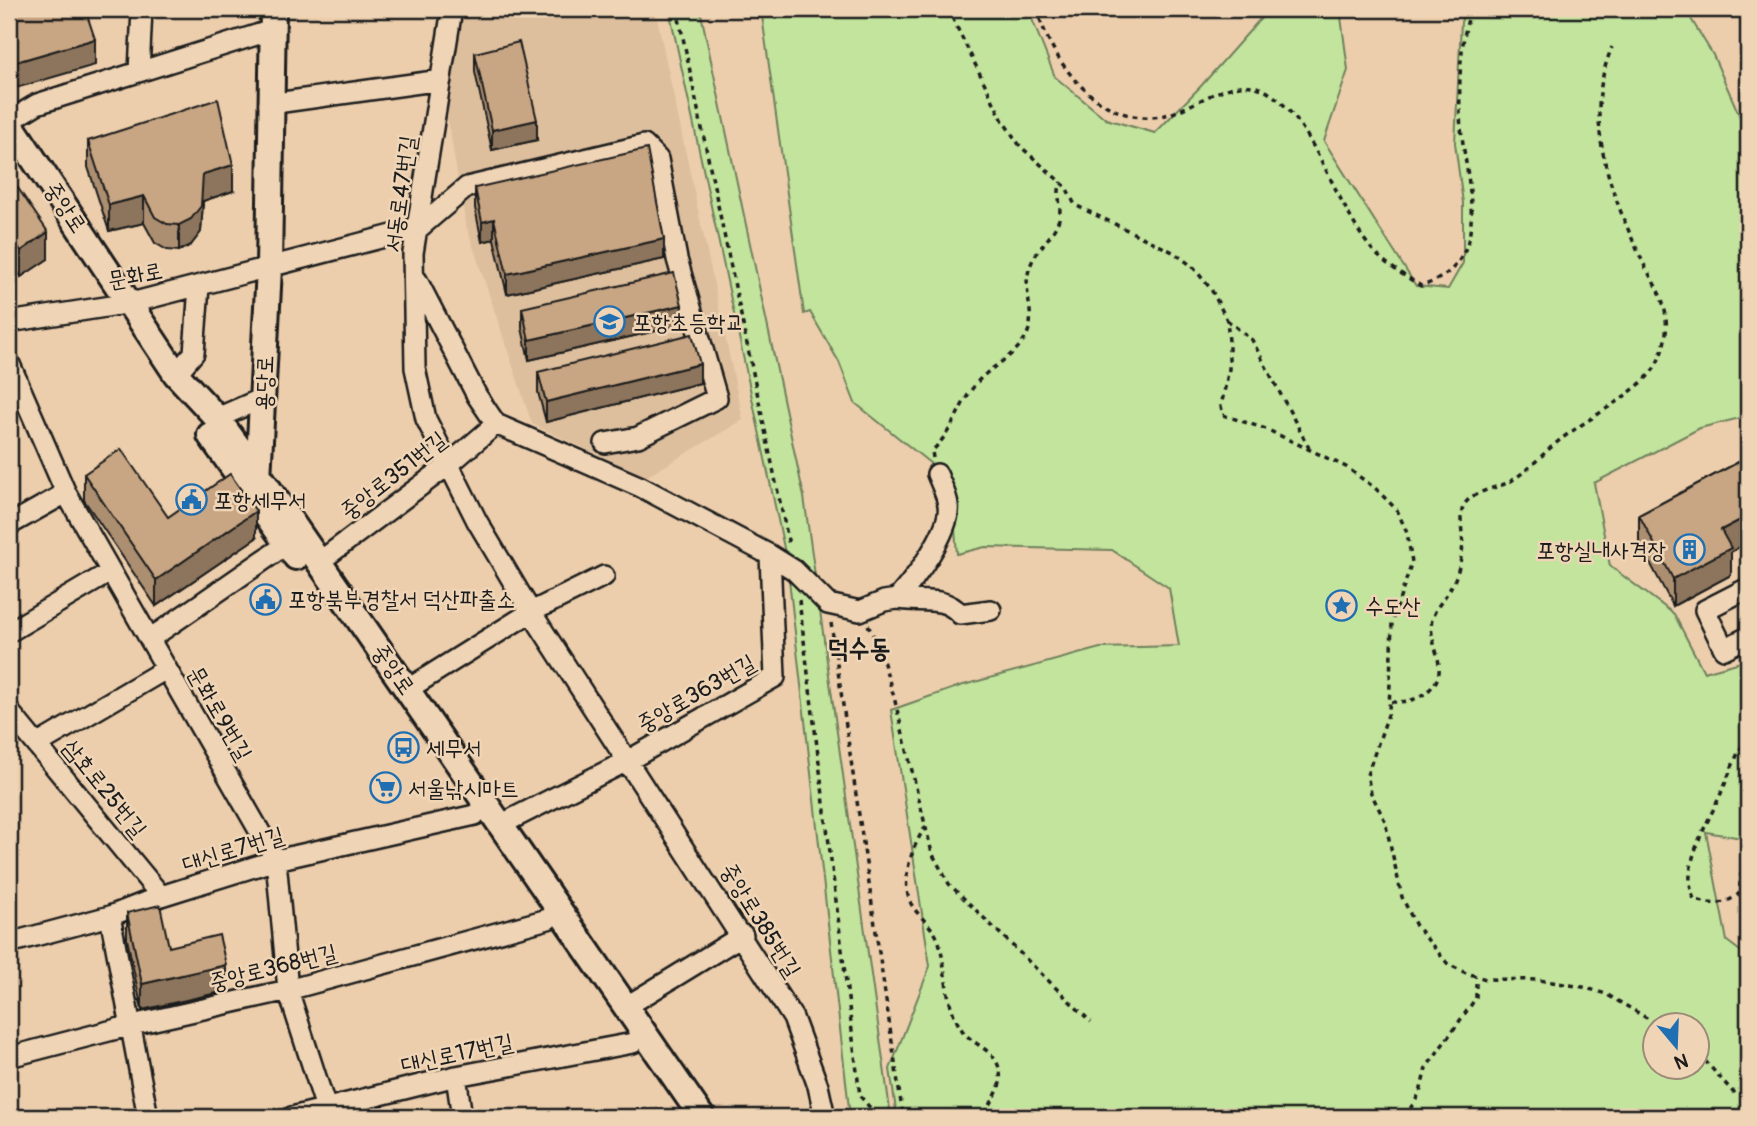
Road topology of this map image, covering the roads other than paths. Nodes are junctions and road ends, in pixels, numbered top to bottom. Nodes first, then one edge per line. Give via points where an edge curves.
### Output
1 (142, 9) edge
2 (452, 9) edge
3 (272, 20) edge
4 (139, 72) junction
5 (441, 80) junction
6 (269, 104) junction
7 (9, 121) edge
8 (9, 153) edge
9 (419, 228) junction
10 (269, 268) junction
11 (415, 276) junction
12 (199, 286) junction
13 (125, 303) junction
14 (9, 322) edge
15 (9, 362) edge
16 (176, 374) junction
17 (264, 398) junction
18 (217, 418) junction
19 (496, 425) junction
20 (605, 443) dead end
21 (447, 466) junction
22 (937, 474) road end
23 (255, 486) junction
24 (66, 493) junction
25 (9, 525) edge
26 (287, 544) junction
27 (770, 555) junction
28 (319, 562) junction
29 (110, 572) junction
30 (604, 576) dead end
31 (1748, 588) edge
32 (897, 599) junction
33 (991, 610) dead end
34 (531, 612) junction
35 (9, 632) edge
36 (151, 638) junction
37 (1748, 638) edge
38 (166, 668) junction
39 (408, 689) junction
40 (9, 711) edge
41 (38, 744) junction
42 (629, 760) junction
43 (475, 816) junction
44 (500, 825) junction
45 (276, 860) junction
46 (161, 896) junction
47 (110, 916) junction
48 (548, 919) junction
49 (743, 935) junction
50 (9, 943) edge
51 (288, 990) junction
52 (627, 1006) junction
53 (132, 1024) junction
54 (633, 1043) junction
55 (9, 1057) edge
56 (456, 1076) junction
57 (326, 1108) junction
58 (299, 1116) edge
59 (148, 1117) edge
60 (462, 1117) edge
61 (683, 1117) edge
62 (702, 1117) edge
63 (825, 1117) edge

1 - 4 street
2 - 5 street, 서동로47번길
3 - 4 street
3 - 6 main road, 용당로
4 - 7 street via 37,104
5 - 6 street
5 - 9 street, 서동로47번길
6 - 10 main road, 용당로
7 - 13 main road, 중앙로
8 - 13 main road, 중앙로
9 - 10 street
9 - 11 street, 서동로47번길 via 413,253
9 - 20 street via 467,187 644,145 658,159 677,259 717,398 638,437
10 - 12 street, 문화로
10 - 17 main road, 용당로
11 - 19 street
11 - 21 street, 서동로47번길 via 415,369 426,419
12 - 13 street, 문화로
12 - 16 street via 194,353
13 - 14 street, 문화로
13 - 16 main road, 중앙로
13 - 23 main road, 중앙로
15 - 24 street, 문화로9번길
16 - 18 main road, 중앙로
17 - 18 street
17 - 23 main road, 용당로
18 - 23 main road, 중앙로
19 - 21 street, 중앙로351번길
19 - 27 street via 641,487
21 - 28 street, 중앙로351번길
21 - 34 street, 서동로47번길
22 - 32 street via 949,507 944,524 916,578
23 - 26 main road, 중앙로
23 - 28 main road, 중앙로
24 - 25 street
24 - 29 street, 문화로9번길
26 - 36 street
26 - 43 main road, 중앙로
27 - 32 street via 794,570 828,604 860,611
27 - 42 street, 중앙로363번길 via 775,677
28 - 39 main road, 중앙로
29 - 35 street
29 - 36 street, 문화로9번길
30 - 34 street
31 - 37 street via 1705,610 1724,649
32 - 33 street via 934,600 951,605 960,614
34 - 39 street
34 - 42 street, 중앙로385번길
36 - 38 street, 문화로9번길
38 - 41 street
38 - 45 street, 문화로9번길
39 - 44 main road, 중앙로
40 - 41 street, 삼호로25번길
41 - 46 street, 삼호로25번길
42 - 44 street, 중앙로363번길
42 - 49 street, 중앙로385번길
43 - 45 street, 대신로7번길
43 - 48 main road, 중앙로
44 - 52 main road, 중앙로
45 - 46 street, 대신로7번길
45 - 51 street, 문화로9번길
46 - 47 street, 대신로7번길
47 - 50 street, 대신로7번길
47 - 53 street
48 - 51 street, 중앙로368번길
48 - 54 main road, 중앙로
49 - 52 street
49 - 63 street, 중앙로385번길 via 793,1018
51 - 53 street, 중앙로368번길
51 - 57 street, 문화로9번길
52 - 62 main road, 중앙로
53 - 55 street, 중앙로368번길
53 - 59 street
54 - 56 street, 대신로17번길
54 - 61 main road, 중앙로
56 - 57 street, 대신로17번길
56 - 60 street
57 - 58 street, 대신로17번길

